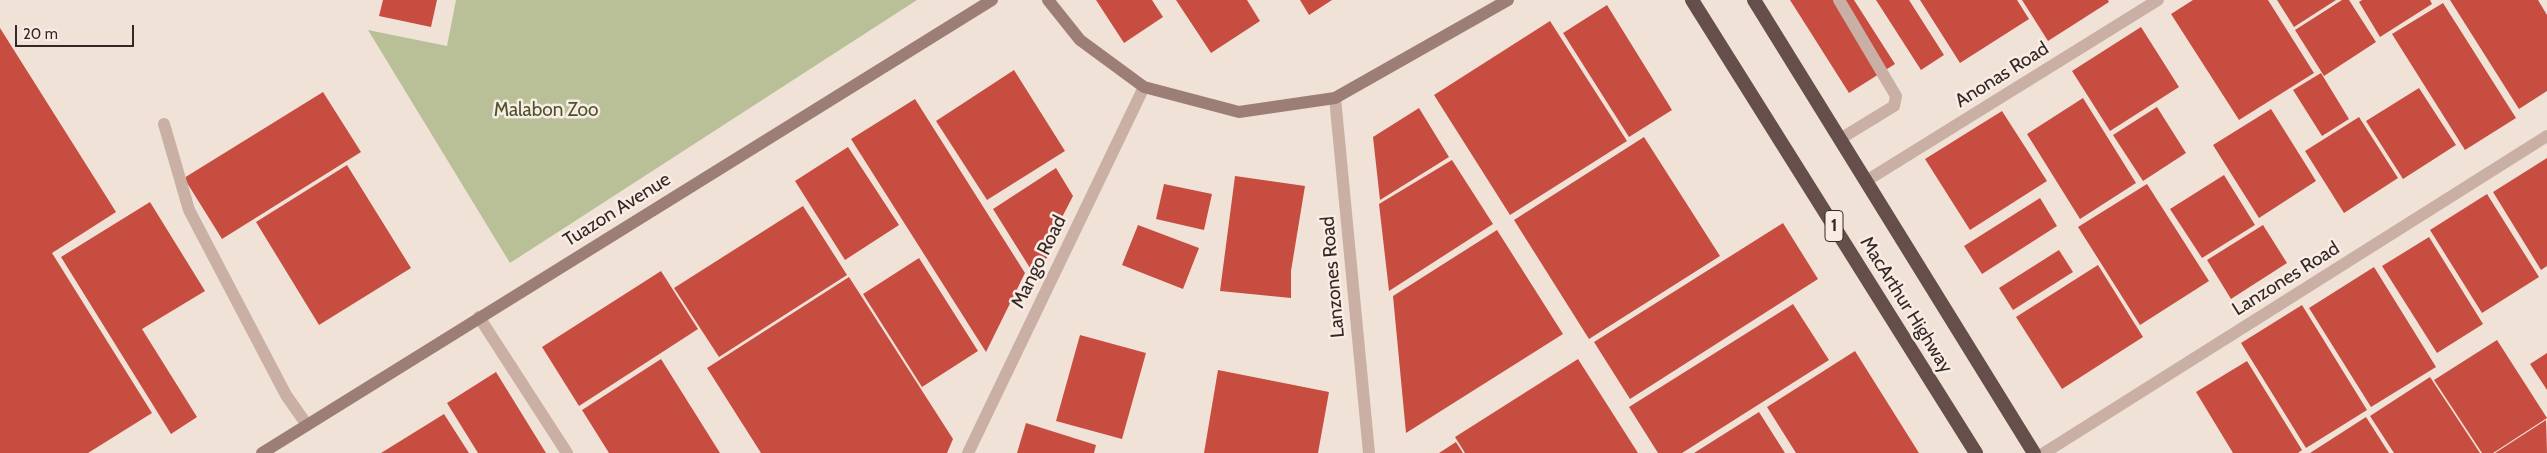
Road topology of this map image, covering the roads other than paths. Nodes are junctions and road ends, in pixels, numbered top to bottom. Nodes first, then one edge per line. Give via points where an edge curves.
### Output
1 (992, 0) edge
2 (1048, 0) edge
3 (1508, 0) edge
4 (1692, 0) edge
5 (1754, 0) edge
6 (1839, 0) edge
7 (2158, 0) edge
8 (1144, 87) junction
9 (1335, 98) junction
10 (164, 124) dead end
11 (2547, 136) edge
12 (1840, 139) junction
13 (1866, 181) junction
14 (479, 317) junction
15 (307, 425) junction
16 (262, 453) edge
17 (567, 453) edge
18 (968, 453) edge
19 (1369, 453) edge
20 (1976, 453) edge
21 (2034, 453) edge
22 (2044, 453) edge

1 - 14 main road, Tuazon Avenue
2 - 8 main road via 1080,40
3 - 9 main road
4 - 20 highway, MacArthur Highway / 1
5 - 12 highway, MacArthur Highway
6 - 12 street via 1896,96 1894,106
7 - 13 street, Anonas Road
8 - 9 main road via 1238,112
8 - 18 street, Mango Road
9 - 19 street, Lanzones Road
10 - 15 street via 189,210 286,394
11 - 22 street, Lanzones Road
12 - 13 highway, MacArthur Highway
13 - 21 highway, MacArthur Highway
14 - 15 main road, Tuazon Avenue
14 - 17 street
15 - 16 main road, Tuazon Avenue

